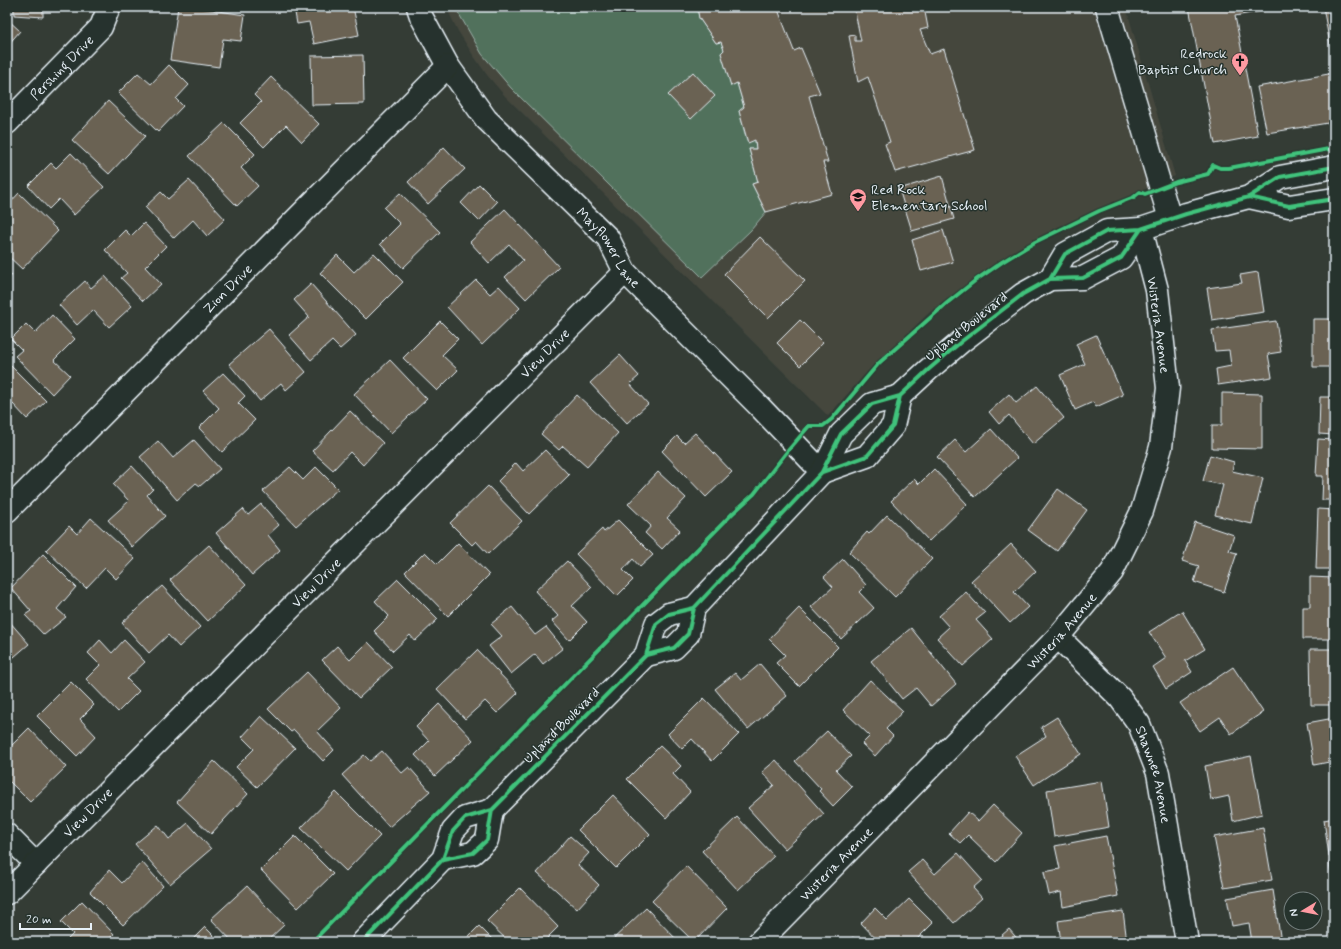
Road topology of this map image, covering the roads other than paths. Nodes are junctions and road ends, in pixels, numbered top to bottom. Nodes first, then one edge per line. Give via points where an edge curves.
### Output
1 (110, 7) edge
2 (418, 7) edge
3 (1107, 7) edge
4 (448, 66) junction
5 (7, 123) edge
6 (1334, 167) edge
7 (1250, 198) junction
8 (1334, 199) edge
9 (1170, 219) junction
10 (1141, 229) junction
11 (624, 272) junction
12 (1050, 279) junction
13 (900, 396) junction
14 (822, 472) junction
15 (7, 511) edge
16 (694, 608) junction
17 (1058, 637) junction
18 (646, 655) junction
19 (492, 810) junction
20 (7, 835) edge
21 (444, 859) junction
22 (36, 864) junction
23 (7, 893) edge
24 (363, 942) edge
25 (759, 942) edge
26 (1187, 942) edge

1 - 5 street, Pershing Drive via 101,26
2 - 4 street, Mayflower Lane
3 - 9 street
4 - 11 street, Mayflower Lane via 486,119 608,238
4 - 15 street, Zion Drive
6 - 7 street, Upland Boulevard via 1280,177
7 - 8 street, Upland Boulevard via 1289,206
7 - 9 street, Upland Boulevard
9 - 10 street, Upland Boulevard
10 - 12 street, Upland Boulevard via 1107,231 1065,254
10 - 12 street, Upland Boulevard via 1121,258 1083,278
10 - 17 street, Wisteria Avenue via 1157,290 1168,388 1161,447 1142,511 1112,572
11 - 14 street, Mayflower Lane
11 - 22 street, View Drive
12 - 13 street, Upland Boulevard via 1023,294 962,341
13 - 14 street, Upland Boulevard via 872,404 849,426 841,434
13 - 14 street, Upland Boulevard via 893,426 867,456
14 - 16 street, Upland Boulevard
16 - 18 street, Upland Boulevard via 669,614 656,624
16 - 18 street via 688,634 674,648
17 - 25 street, Wisteria Avenue
17 - 26 street, Shawnee Avenue via 1120,698 1139,724 1158,773
18 - 19 street, Upland Boulevard
19 - 21 street, Upland Boulevard via 465,818 452,831
19 - 21 street via 487,840 473,853
20 - 22 street
21 - 24 street, Upland Boulevard
22 - 23 street, View Drive

